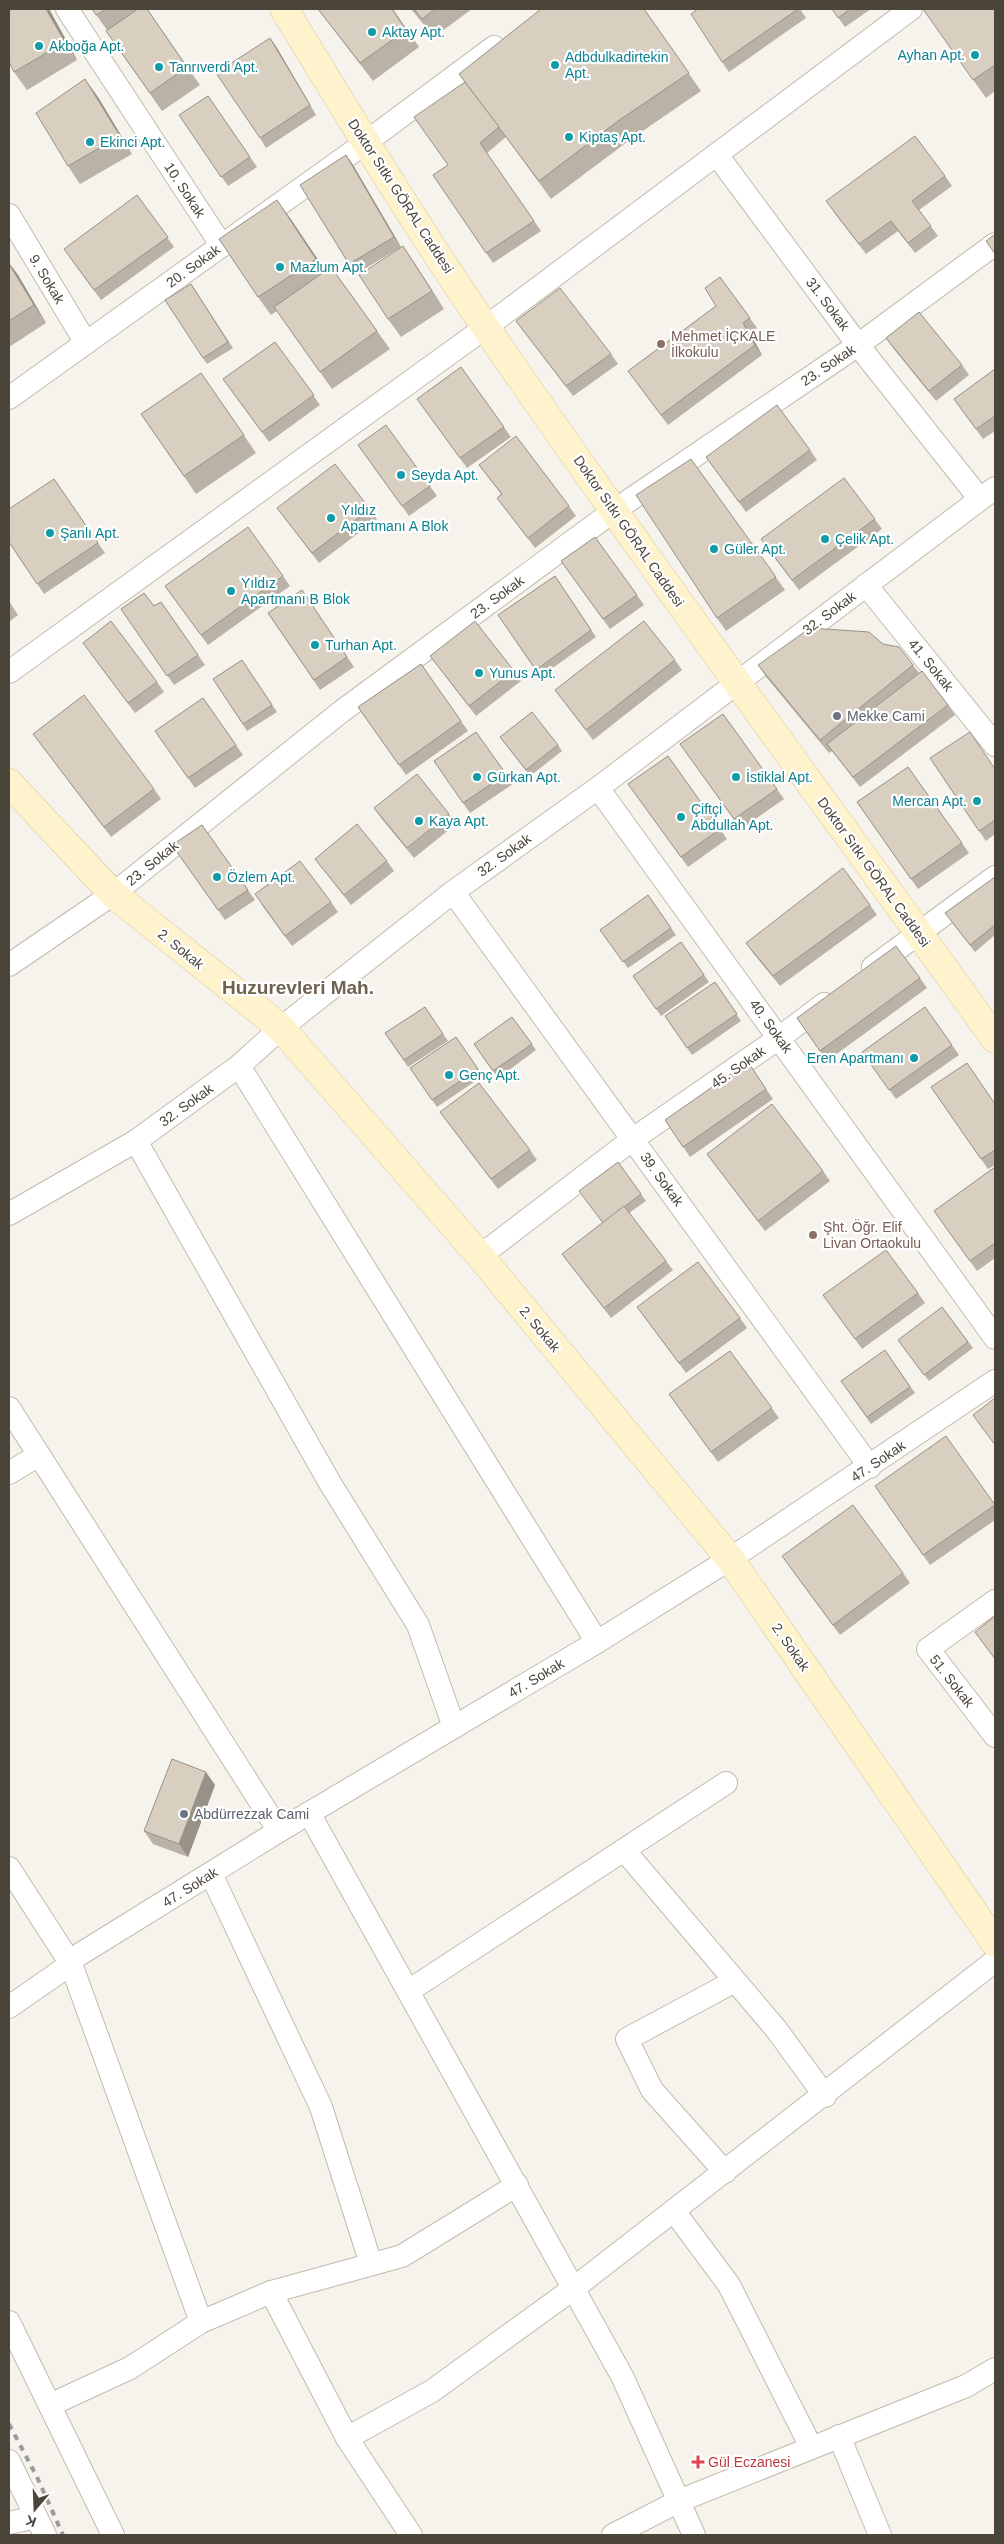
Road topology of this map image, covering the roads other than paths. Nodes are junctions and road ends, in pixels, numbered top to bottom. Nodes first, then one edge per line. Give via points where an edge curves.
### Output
1 (67, 9) edge
2 (284, 9) edge
3 (911, 9) edge
4 (514, 32) edge
5 (365, 143) junction
6 (717, 155) junction
7 (9, 215) edge
8 (995, 244) edge
9 (222, 246) junction
10 (486, 327) junction
11 (86, 343) junction
12 (858, 345) junction
13 (9, 398) edge
14 (987, 493) edge
15 (615, 510) junction
16 (866, 585) junction
17 (9, 672) edge
18 (736, 684) junction
19 (995, 745) edge
20 (9, 783) edge
21 (598, 788) junction
22 (995, 877) edge
23 (453, 892) junction
24 (113, 894) junction
25 (918, 932) junction
26 (9, 965) edge
27 (281, 1028) junction
28 (779, 1038) junction
29 (995, 1039) edge
30 (240, 1066) junction
31 (633, 1139) junction
32 (136, 1141) junction
33 (9, 1214) edge
34 (480, 1256) junction
35 (995, 1338) edge
36 (995, 1382) edge
37 (9, 1408) edge
38 (39, 1455) junction
39 (870, 1467) junction
40 (9, 1473) edge
41 (730, 1559) junction
42 (995, 1601) edge
43 (597, 1642) junction
44 (454, 1727) junction
45 (995, 1736) edge
46 (726, 1783) dead end
47 (309, 1813) junction
48 (279, 1831) junction
49 (624, 1850) junction
50 (9, 1868) edge
51 (211, 1874) junction
52 (995, 1942) edge
53 (995, 1961) edge
54 (70, 1962) junction
55 (735, 1981) junction
56 (410, 1990) junction
57 (9, 2007) edge
58 (825, 2096) junction
59 (725, 2172) junction
60 (517, 2185) junction
61 (674, 2211) junction
62 (371, 2264) junction
63 (574, 2288) junction
64 (271, 2292) junction
65 (9, 2322) edge
66 (201, 2322) junction
67 (995, 2369) edge
68 (50, 2405) junction
69 (840, 2436) junction
70 (348, 2438) junction
71 (811, 2447) junction
72 (9, 2461) edge
73 (679, 2501) junction
74 (9, 2523) edge
75 (41, 2526) edge
76 (113, 2535) edge
77 (411, 2535) edge
78 (613, 2535) edge
79 (694, 2535) edge
80 (880, 2535) edge

1 - 9 street, 10. Sokak
2 - 5 street, Doktor Sıtkı GÖRAL Caddesi
3 - 6 street
4 - 5 street, 20. Sokak
5 - 9 street, 20. Sokak
5 - 10 street, Doktor Sıtkı GÖRAL Caddesi
6 - 10 street
6 - 12 street, 31. Sokak
7 - 11 street, 9. Sokak
8 - 12 street, 23. Sokak
9 - 11 street, 20. Sokak
10 - 15 street, Doktor Sıtkı GÖRAL Caddesi
10 - 17 street
11 - 13 street, 20. Sokak
12 - 14 street, 31. Sokak
12 - 15 street, 23. Sokak
14 - 16 street, 32. Sokak
15 - 18 street, Doktor Sıtkı GÖRAL Caddesi
15 - 24 street, 23. Sokak via 342,711
16 - 18 street, 32. Sokak
16 - 19 street, 41. Sokak
18 - 21 street, 32. Sokak
18 - 25 street, Doktor Sıtkı GÖRAL Caddesi
20 - 24 street, 2. Sokak
21 - 23 street, 32. Sokak
21 - 28 street, 40. Sokak
22 - 25 street, 45. Sokak
23 - 27 street, 32. Sokak
23 - 31 street, 39. Sokak
24 - 26 street, 23. Sokak
24 - 27 street, 2. Sokak
25 - 28 street, 45. Sokak
25 - 29 street, Doktor Sıtkı GÖRAL Caddesi
27 - 30 street, 32. Sokak
27 - 34 street, 2. Sokak
28 - 31 street, 45. Sokak
28 - 35 street, 40. Sokak
30 - 32 street, 32. Sokak
30 - 43 street
31 - 34 street, 45. Sokak
31 - 39 street, 39. Sokak
32 - 33 street, 32. Sokak
32 - 44 street via 321,1467 418,1625
34 - 41 street, 2. Sokak
36 - 39 street, 47. Sokak
37 - 38 street
38 - 40 street
38 - 48 street
39 - 41 street, 47. Sokak
41 - 43 street, 47. Sokak
41 - 52 street, 2. Sokak
42 - 45 street, 51. Sokak via 928,1649
43 - 44 street, 47. Sokak
44 - 47 street, 47. Sokak
46 - 49 street
47 - 48 street, 47. Sokak
47 - 56 street
48 - 51 street, 47. Sokak
49 - 55 street
49 - 56 street
50 - 54 street
51 - 54 street, 47. Sokak
51 - 62 street via 321,2107
53 - 58 street
54 - 57 street, 47. Sokak
54 - 66 street
55 - 58 street via 776,2029
55 - 59 street via 627,2039 652,2090
56 - 60 street
58 - 59 street
59 - 61 street
60 - 62 street via 402,2256
60 - 63 street
61 - 63 street
61 - 71 street via 729,2285
62 - 64 street
63 - 70 street via 432,2391
63 - 73 street via 622,2376
64 - 66 street
64 - 70 street
65 - 68 street
66 - 68 street via 130,2368
67 - 69 street via 966,2386
68 - 76 street
69 - 71 street
69 - 80 street
70 - 77 street
71 - 73 street
72 - 75 street
73 - 78 street
73 - 79 street
74 - 75 street

